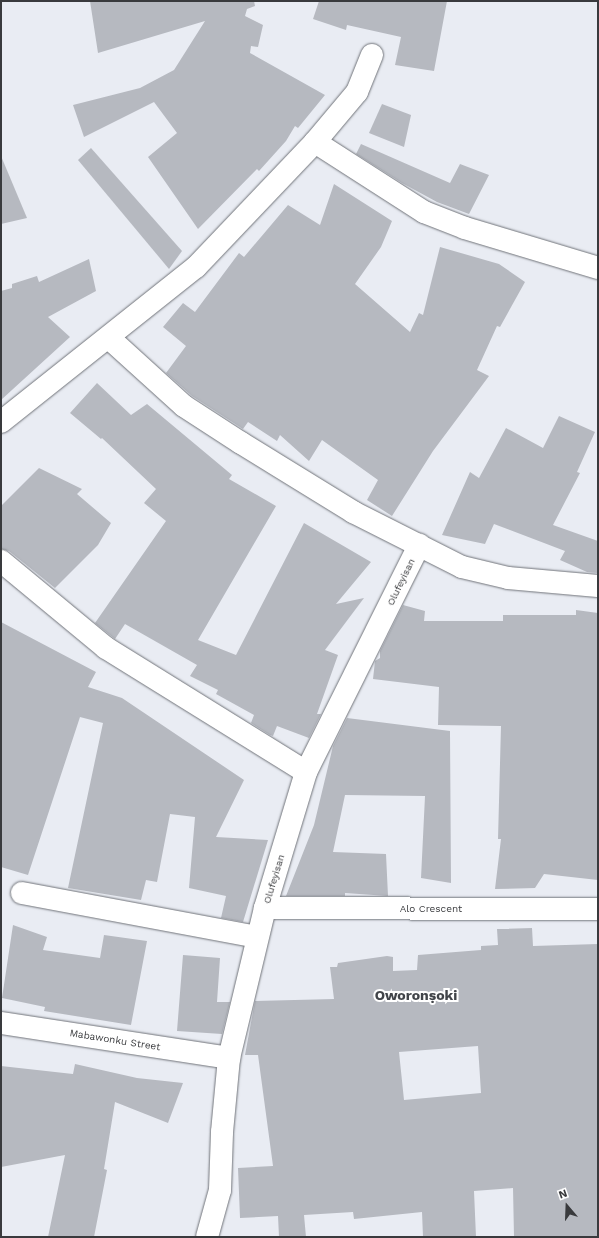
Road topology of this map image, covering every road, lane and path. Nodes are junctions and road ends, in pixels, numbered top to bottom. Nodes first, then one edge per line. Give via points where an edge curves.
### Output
1 (372, 55) dead end
2 (315, 142) junction
3 (598, 268) edge
4 (109, 338) junction
5 (1, 422) edge
6 (419, 545) junction
7 (1, 561) edge
8 (598, 586) edge
9 (306, 772) junction
10 (22, 893) dead end
11 (265, 908) junction
12 (598, 909) edge
13 (256, 937) junction
14 (1, 1023) edge
15 (229, 1058) junction
16 (207, 1237) edge

1 - 2 street via 357,92
2 - 3 street via 424,212 465,228
2 - 4 street via 196,267
4 - 5 street
4 - 6 street via 190,410 353,512
6 - 8 street via 462,567 508,578
6 - 9 street, Olufeyisan
7 - 9 street via 106,648
9 - 11 street, Olufeyisan
10 - 13 street
11 - 12 street, Alo Crescent
11 - 13 street, Olufeyisan
13 - 15 street, Olufeyisan
14 - 15 street, Mabawonku Street
15 - 16 street, Olufeyisan via 220,1190

